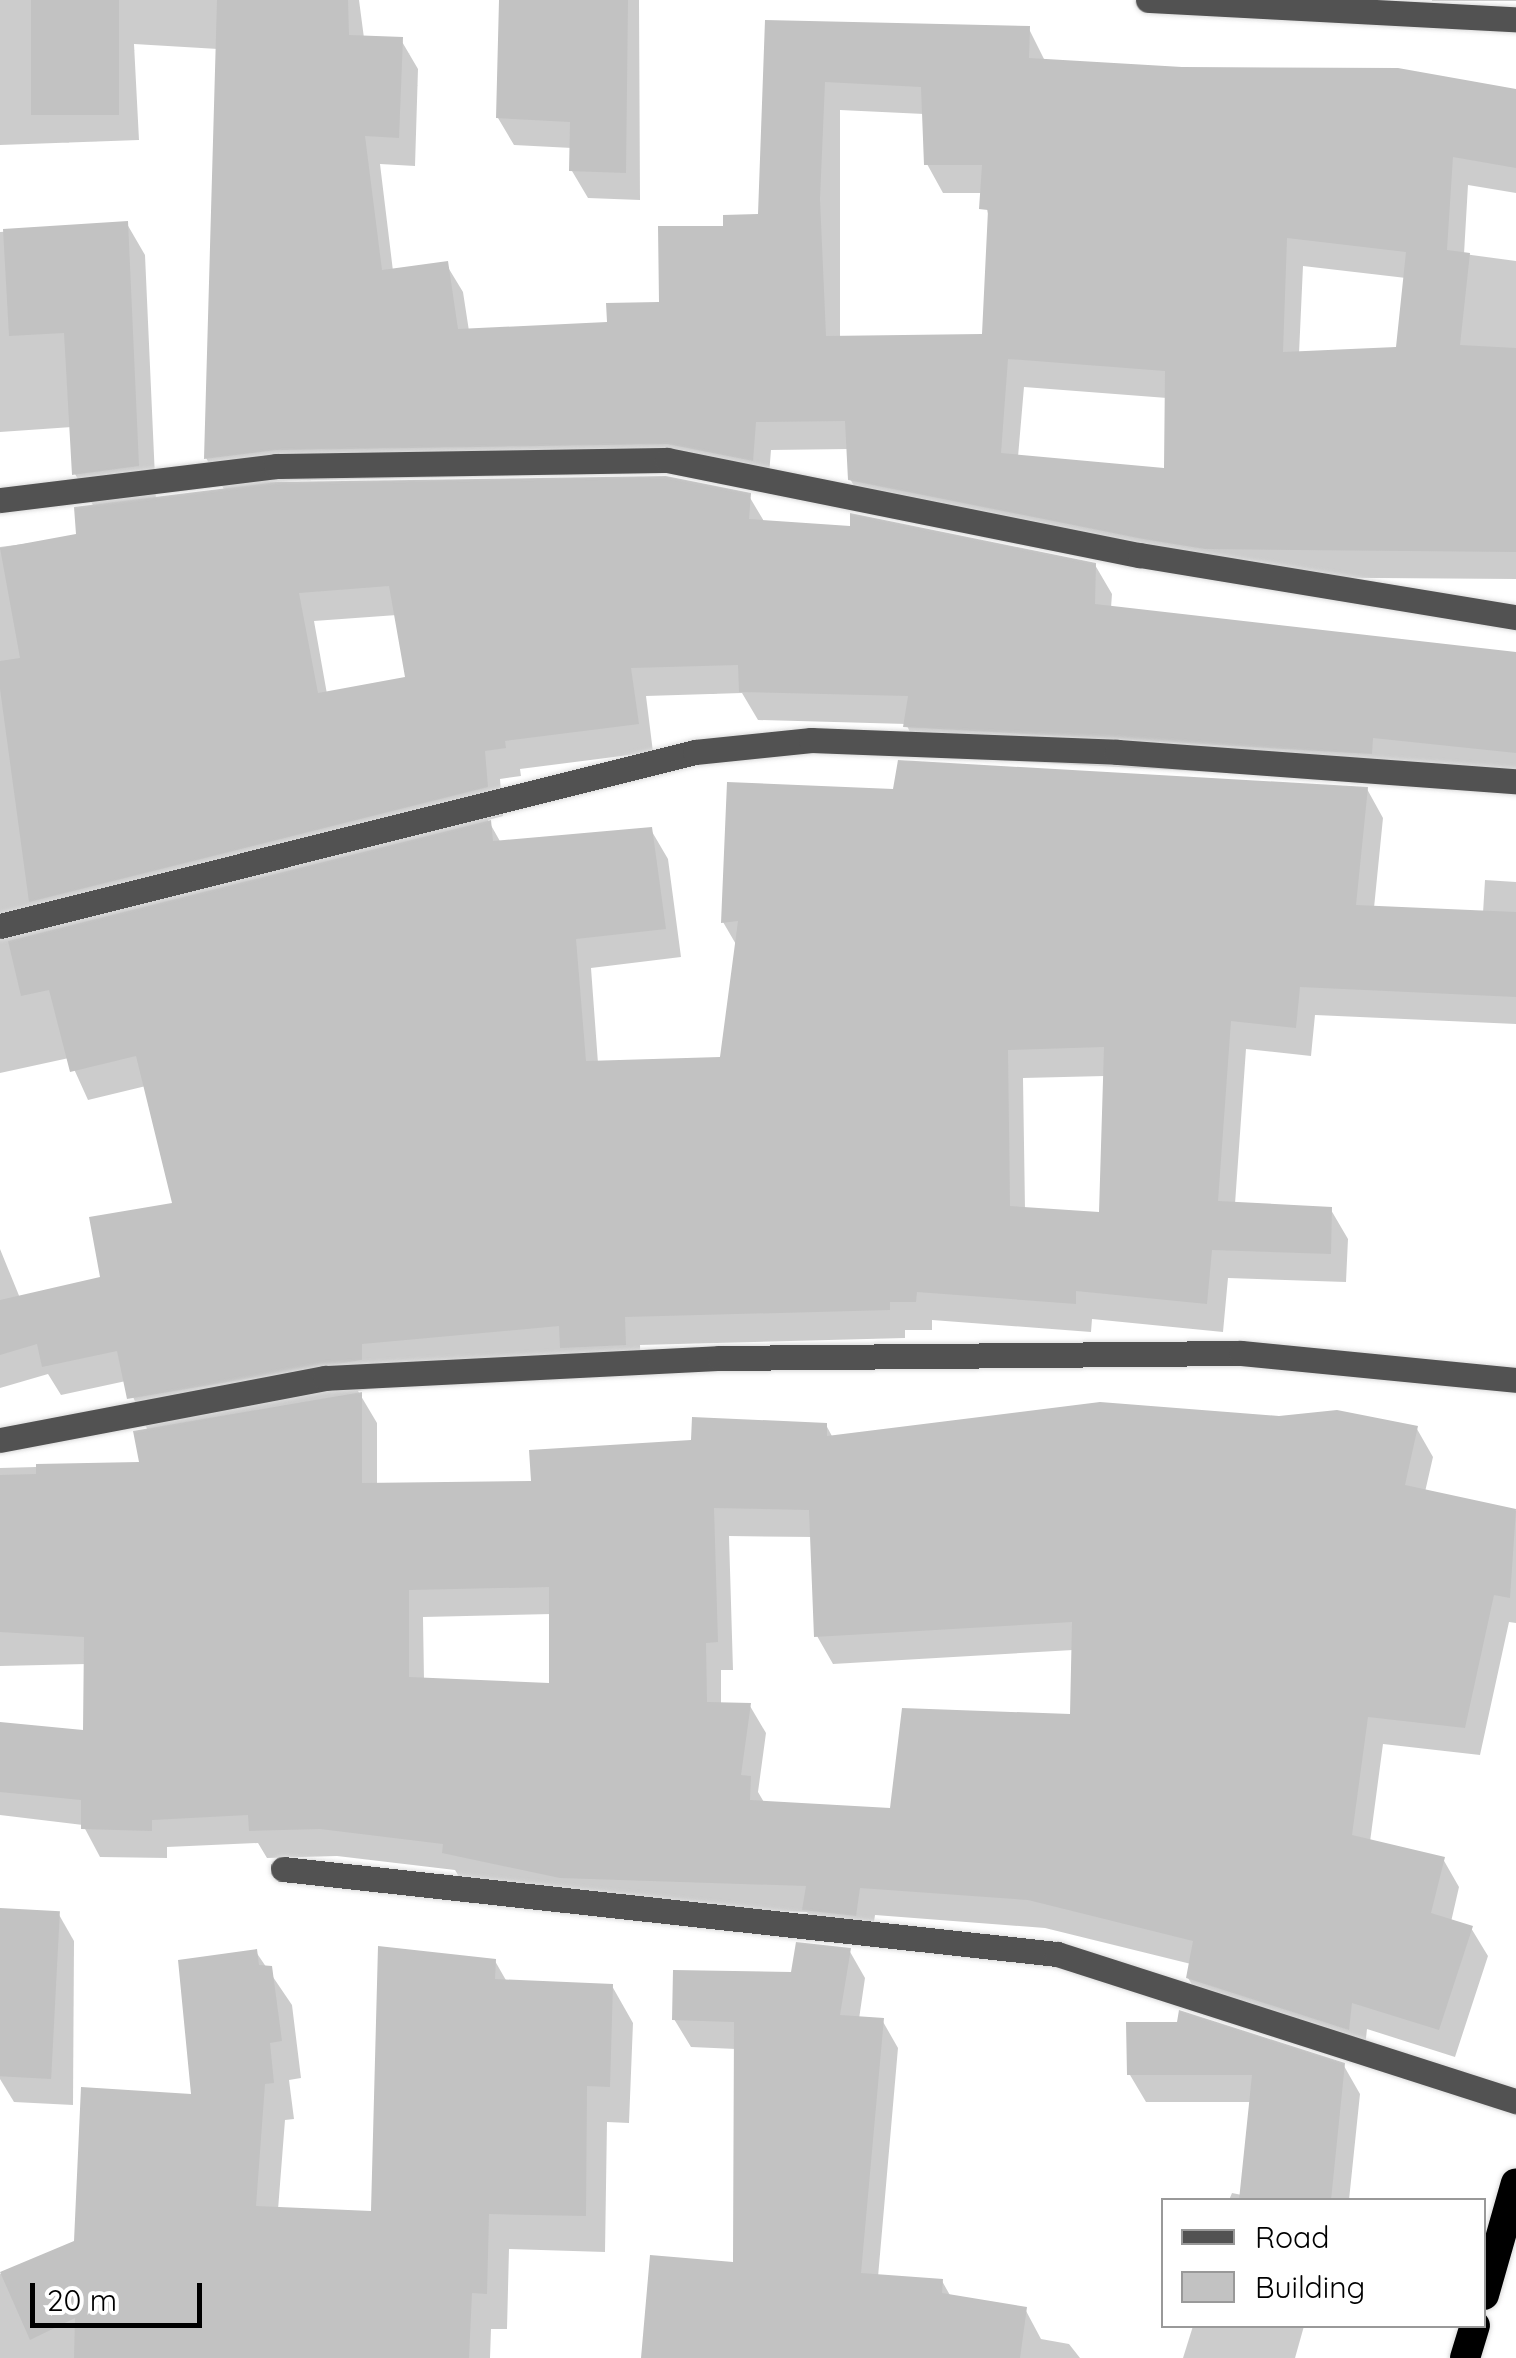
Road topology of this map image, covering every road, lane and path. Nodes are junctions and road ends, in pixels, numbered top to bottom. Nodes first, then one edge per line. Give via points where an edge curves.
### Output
1 (1148, 0) edge
2 (1516, 19) edge
3 (0, 500) edge
4 (1516, 617) edge
5 (1516, 780) edge
6 (0, 926) edge
7 (1516, 1380) edge
8 (0, 1440) edge
9 (283, 1868) dead end
10 (1516, 2102) edge
11 (1516, 2183) edge
12 (1486, 2288) edge
13 (1473, 2328) edge
14 (1465, 2358) edge

1 - 2 street
3 - 4 street via 276,466 666,460 1140,555
5 - 6 street via 1117,752 810,740 696,752
7 - 8 street via 1241,1353 719,1358 325,1378
9 - 10 street via 1058,1954
11 - 12 highway
13 - 14 highway

